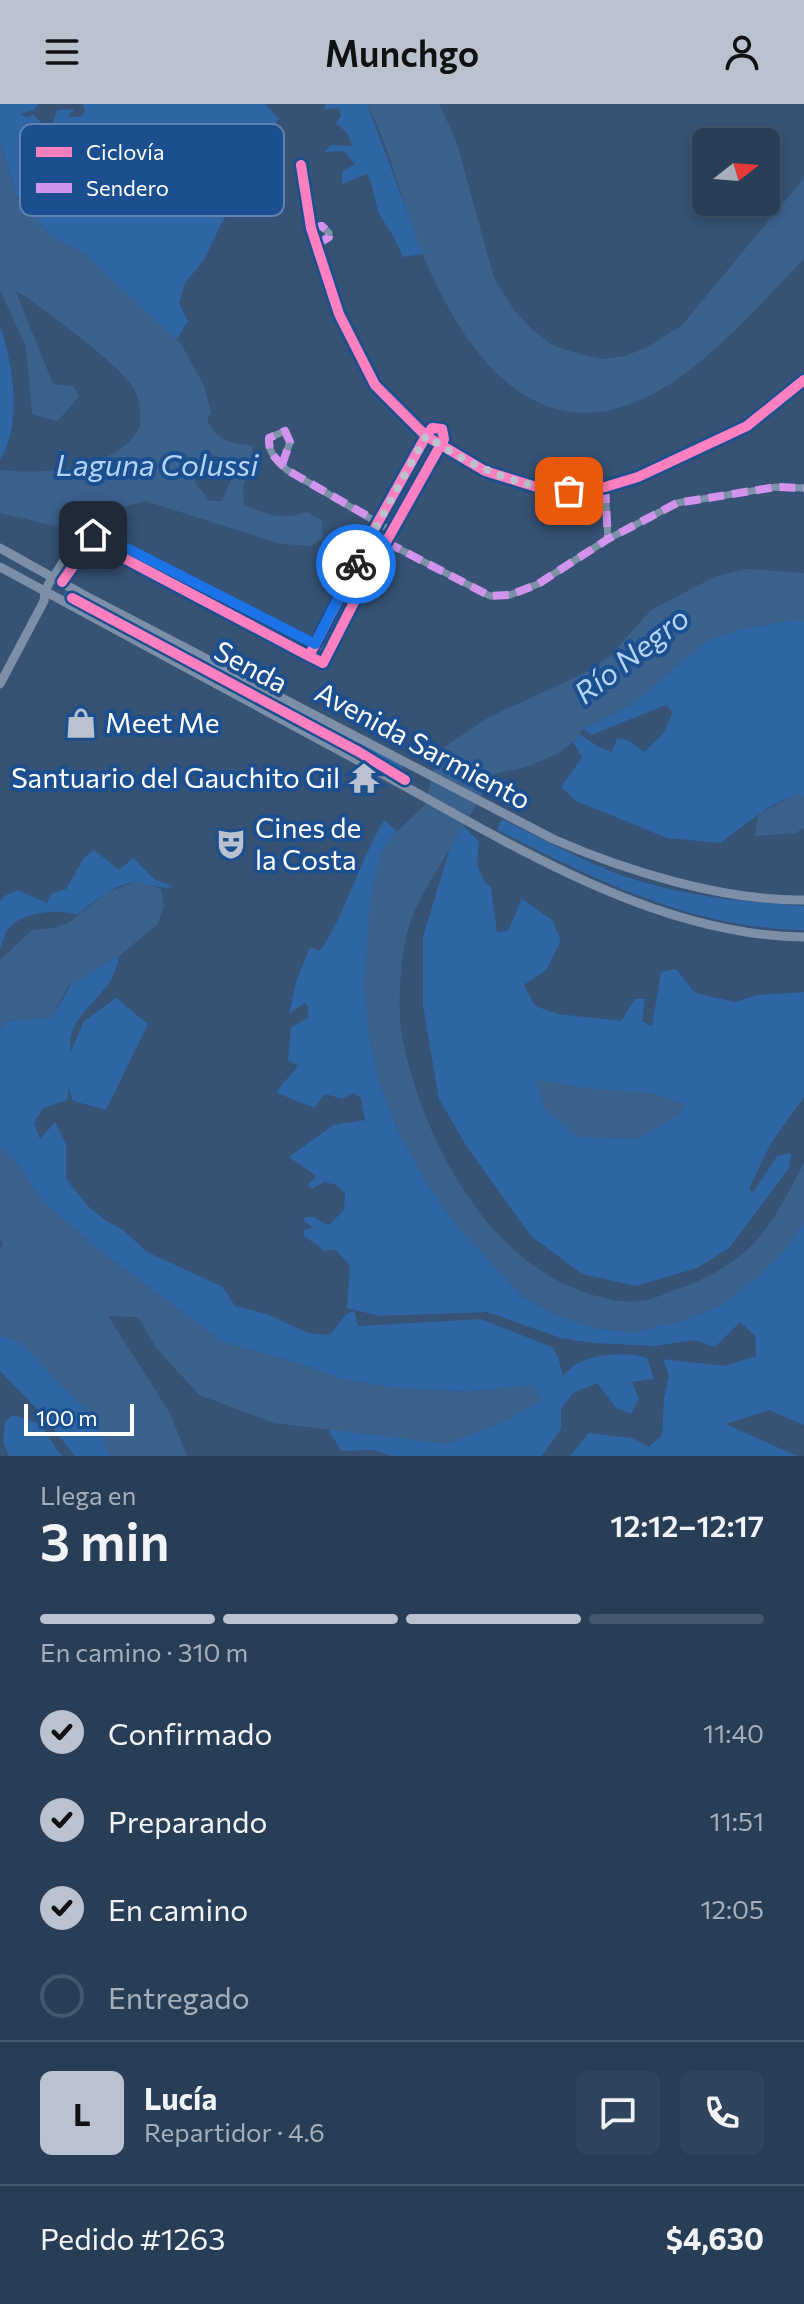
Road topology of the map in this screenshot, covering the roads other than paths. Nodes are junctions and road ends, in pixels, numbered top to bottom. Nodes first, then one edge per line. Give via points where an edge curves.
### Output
1 (301, 165) dead end
2 (311, 228) junction
3 (316, 245) junction
4 (804, 380) edge
5 (426, 436) junction
6 (439, 445) junction
7 (282, 465) dead end
8 (605, 487) junction
9 (804, 488) edge
10 (378, 522) junction
11 (392, 531) junction
12 (608, 539) junction
13 (367, 542) junction
14 (384, 545) junction
15 (0, 548) edge
16 (0, 567) edge
17 (58, 579) junction
18 (211, 593) junction
19 (48, 596) junction
20 (208, 603) junction
21 (315, 644) junction
22 (329, 651) junction
23 (309, 656) junction
24 (0, 684) edge
25 (804, 900) edge
26 (804, 937) edge

1 - 2 street
2 - 3 street
2 - 3 street via 322,226 329,233
3 - 5 street via 339,314 375,385
4 - 8 street via 747,426
5 - 6 street
5 - 6 street via 432,428 442,429
5 - 10 street
6 - 8 street via 521,484 569,491
6 - 11 street
7 - 10 street
8 - 12 street
9 - 12 street via 776,487 677,503
10 - 11 street
10 - 13 street
11 - 14 street
12 - 14 street via 538,584 490,596
13 - 14 street
13 - 21 street
14 - 22 street
15 - 17 main road, Avenida Sarmiento
16 - 19 main road, Avenida Sarmiento
17 - 18 street via 74,544 93,535
17 - 19 main road
17 - 20 street via 86,548 99,545
17 - 25 main road, Avenida Sarmiento via 553,839 628,869 741,894
18 - 20 street
18 - 21 street
19 - 24 main road
19 - 26 main road, Avenida Sarmiento via 576,878 693,921
20 - 23 street
21 - 22 street
21 - 23 street
22 - 23 street via 323,663

